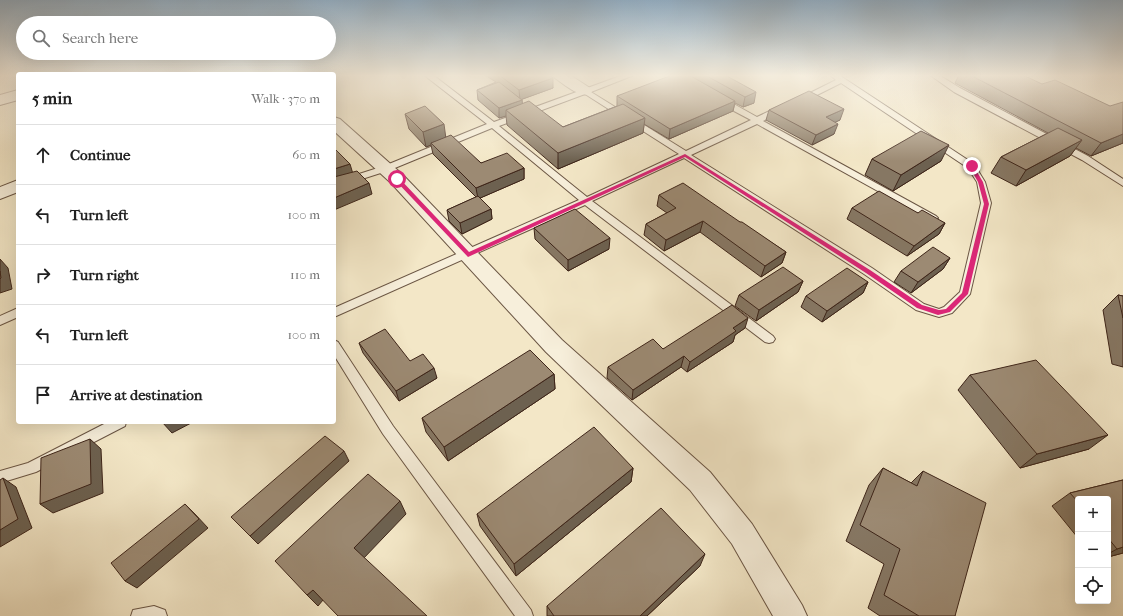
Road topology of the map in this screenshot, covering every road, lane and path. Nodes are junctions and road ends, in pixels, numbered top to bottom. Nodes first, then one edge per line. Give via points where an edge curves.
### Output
1 (465, 104) edge
2 (551, 104) edge
3 (605, 104) edge
4 (727, 104) edge
5 (789, 104) edge
6 (876, 104) edge
7 (983, 104) edge
8 (757, 121) junction
9 (336, 124) edge
10 (493, 125) junction
11 (685, 155) junction
12 (387, 168) junction
13 (1123, 183) edge
14 (336, 184) edge
15 (16, 187) edge
16 (0, 193) edge
17 (586, 201) junction
18 (935, 219) edge
19 (468, 255) junction
20 (336, 312) edge
21 (16, 313) edge
22 (0, 321) edge
23 (769, 339) dead end
24 (336, 348) edge
25 (116, 424) edge
26 (0, 477) edge
27 (139, 616) edge
28 (159, 616) edge
29 (525, 616) edge
30 (791, 616) edge

1 - 10 lane
2 - 10 lane
3 - 11 lane
4 - 8 lane
5 - 8 lane
6 - 11 lane via 972,166 981,182 986,204 965,294 948,310 938,313 920,307
7 - 13 lane via 1085,158
8 - 11 lane
8 - 18 lane
9 - 12 street
10 - 12 lane
10 - 17 lane
11 - 17 lane
12 - 14 lane
12 - 19 street
15 - 16 street
17 - 19 lane
17 - 23 lane
19 - 20 lane
19 - 30 street via 554,346 700,481 742,534
21 - 22 lane
24 - 29 lane via 388,430
25 - 26 lane via 31,468
27 - 28 lane

